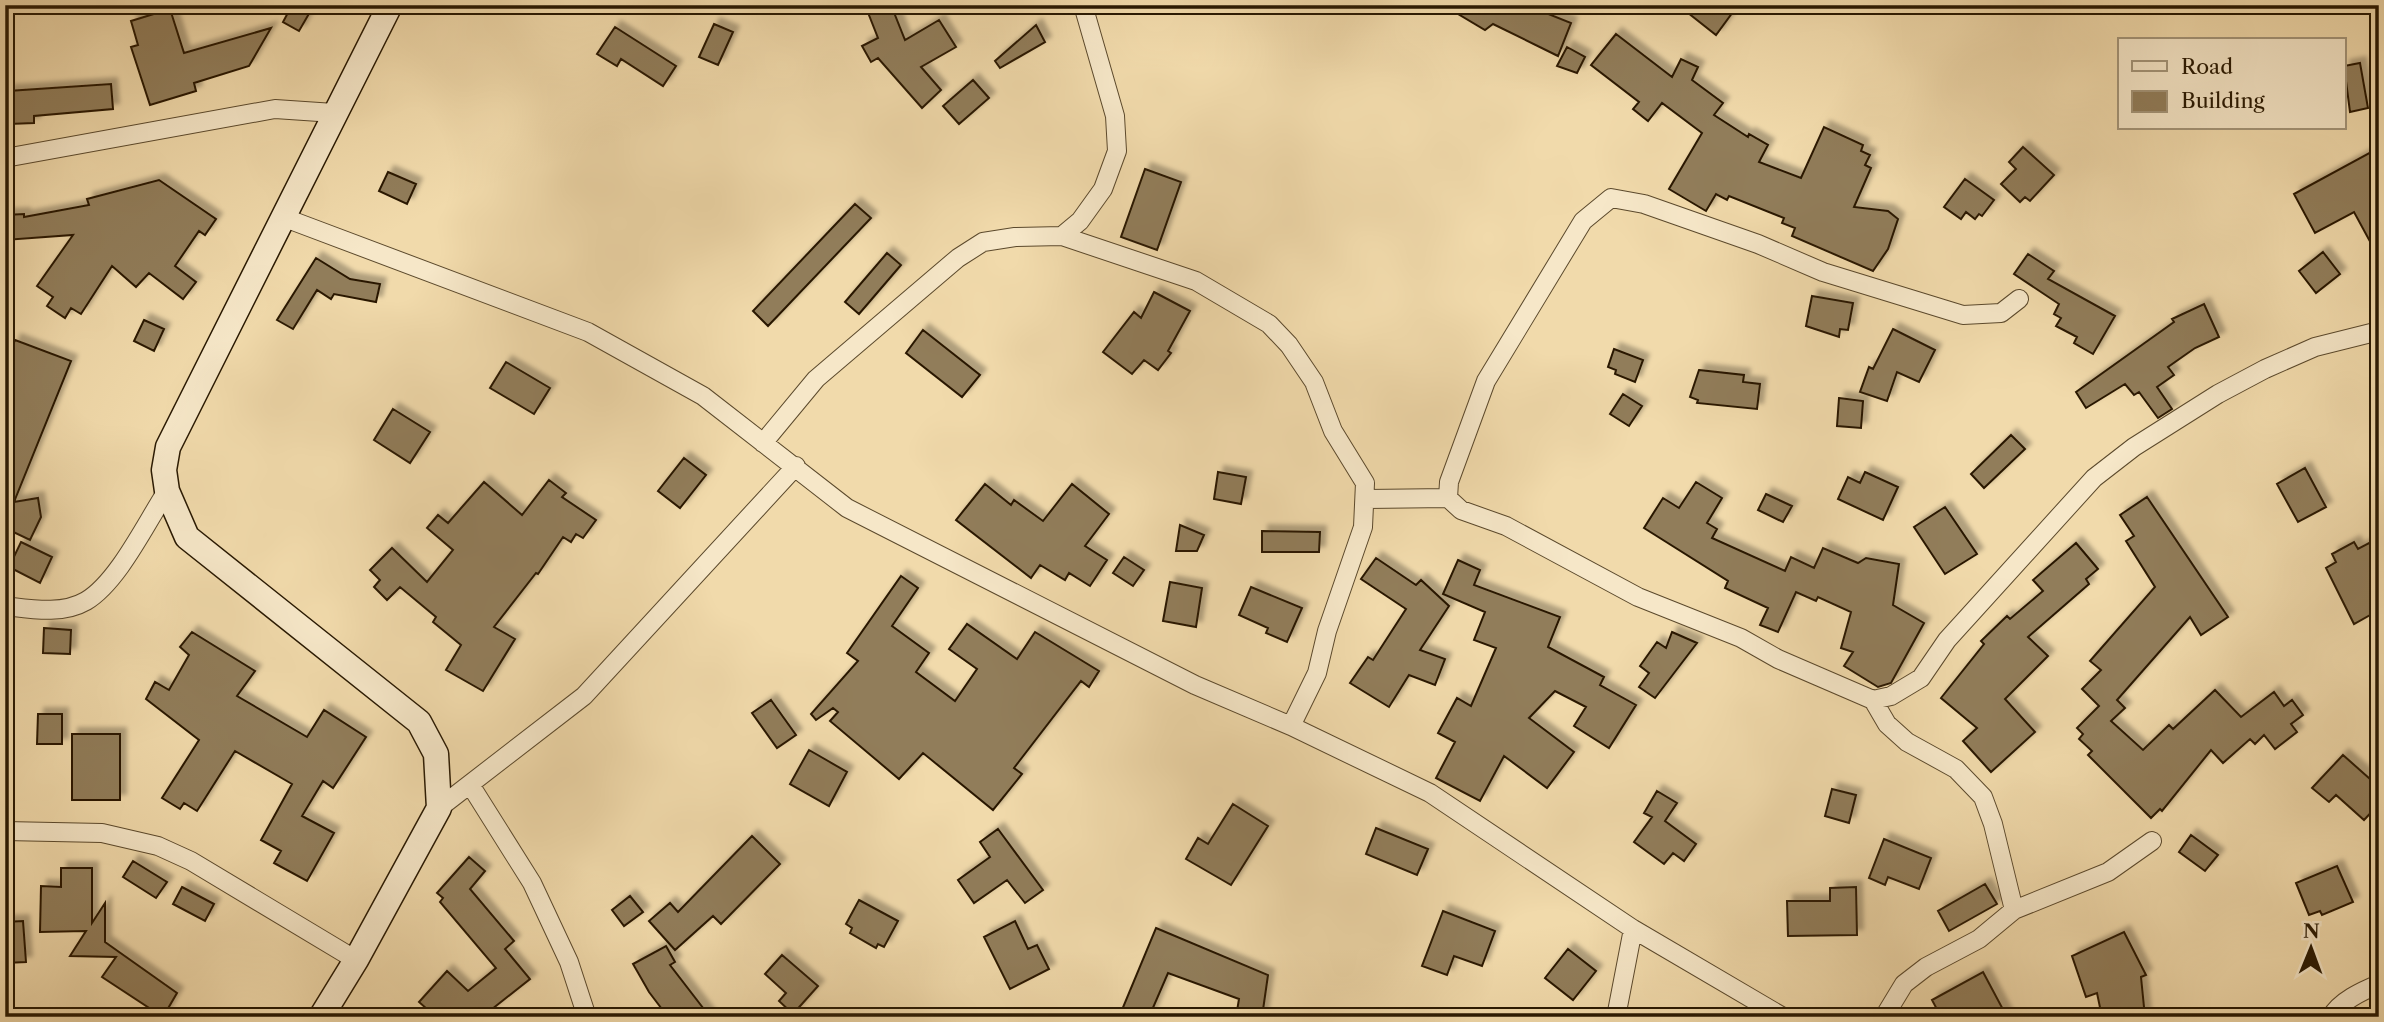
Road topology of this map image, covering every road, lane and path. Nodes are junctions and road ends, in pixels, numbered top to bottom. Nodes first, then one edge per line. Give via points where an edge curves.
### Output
1 (390, 5) edge
2 (1083, 5) edge
3 (334, 113) junction
4 (5, 158) edge
5 (285, 218) junction
6 (1062, 236) junction
7 (2019, 299) dead end
8 (2379, 331) edge
9 (763, 443) junction
10 (796, 466) junction
11 (167, 491) junction
12 (1448, 498) junction
13 (1367, 499) junction
14 (5, 606) edge
15 (1873, 700) junction
16 (1291, 726) junction
17 (471, 786) junction
18 (439, 808) junction
19 (5, 831) edge
20 (2152, 841) dead end
21 (2014, 910) junction
22 (1633, 929) junction
23 (356, 960) junction
24 (2379, 984) edge
25 (321, 1017) edge
26 (587, 1017) edge
27 (1616, 1017) edge
28 (1783, 1017) edge
29 (1884, 1017) edge
30 (2331, 1017) edge

1 - 3 main road
2 - 6 street via 1115,116 1117,151 1103,189 1080,221
3 - 4 street via 275,108
3 - 5 main road
5 - 9 street via 588,332 703,396
5 - 11 main road via 169,447 164,470
6 - 9 street via 983,242 958,258 816,379
6 - 13 street via 1196,281 1269,324 1314,382 1333,431 1365,483
7 - 12 street via 2001,313 1964,315 1823,272 1644,204 1611,198 1583,221 1486,381 1449,482
8 - 15 street via 2315,347 2265,369 2134,447 2094,478 1947,640 1921,678 1891,696
9 - 10 street
10 - 16 street via 847,508 1195,685
10 - 17 street via 584,696
11 - 14 street via 106,583 85,601 39,611
11 - 18 main road via 187,537 419,722 436,754
12 - 13 street
12 - 15 street via 1461,510 1506,526 1638,597 1741,638
13 - 16 street via 1363,527 1317,673
15 - 21 street via 1907,742 1956,769 1983,797
16 - 22 street via 1430,793
17 - 18 street
17 - 26 street via 532,883 569,962
18 - 23 main road
19 - 23 street via 102,833 158,846
20 - 21 street via 2108,872
21 - 29 street via 1979,939 1904,984
22 - 27 street
22 - 28 street
23 - 25 main road
24 - 30 street

